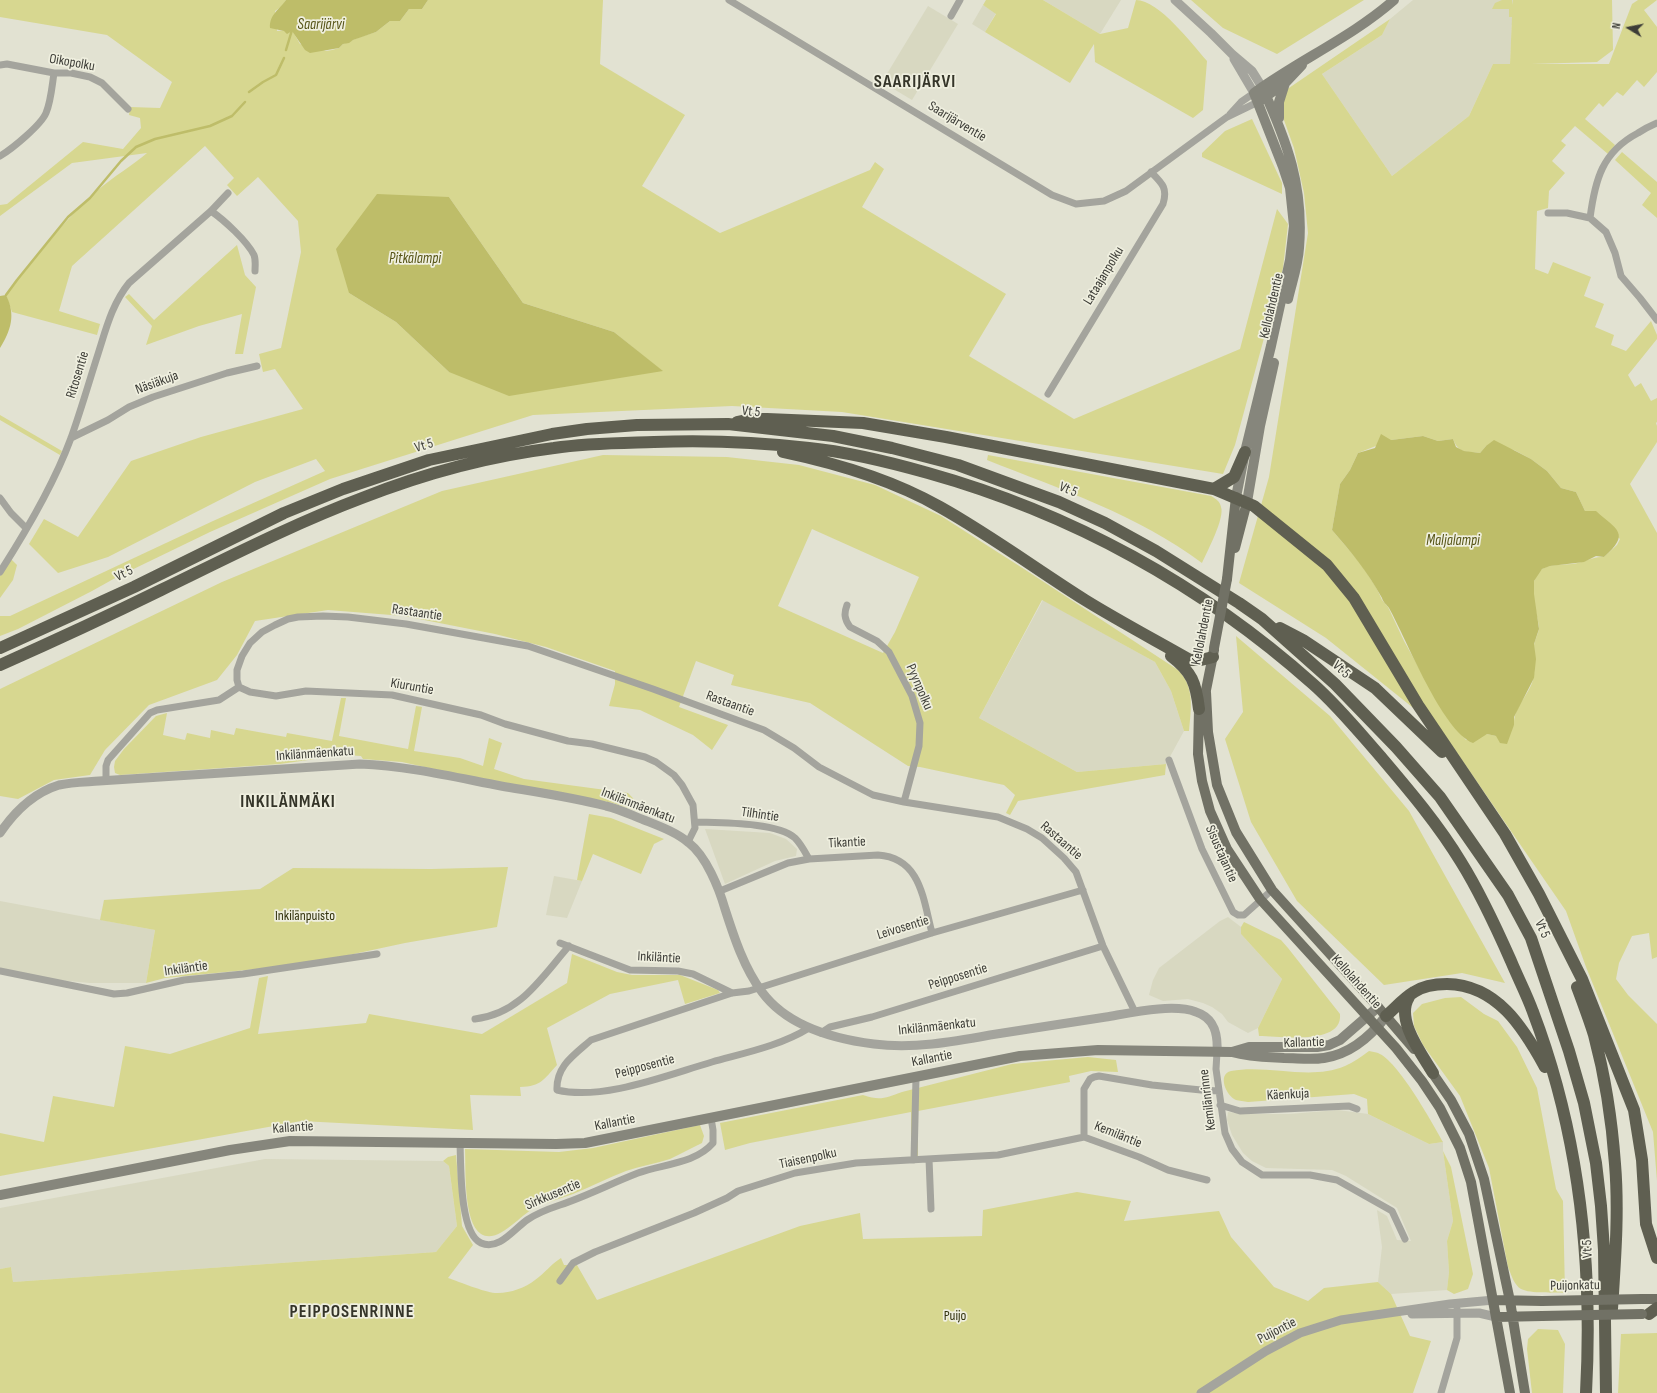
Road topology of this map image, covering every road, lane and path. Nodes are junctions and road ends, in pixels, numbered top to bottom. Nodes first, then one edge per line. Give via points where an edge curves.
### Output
1 (730, 0) edge
2 (960, 0) edge
3 (1175, 0) edge
4 (1394, 0) edge
5 (951, 16) dead end
6 (1306, 60) junction
7 (0, 65) edge
8 (54, 73) junction
9 (1285, 83) junction
10 (1260, 94) junction
11 (128, 109) dead end
12 (1279, 122) junction
13 (1657, 124) edge
14 (0, 156) edge
15 (1151, 172) junction
16 (228, 193) dead end
17 (211, 211) junction
18 (1548, 213) dead end
19 (1590, 218) junction
20 (255, 271) dead end
21 (1657, 320) edge
22 (257, 366) dead end
23 (1048, 394) dead end
24 (728, 424) junction
25 (71, 438) junction
26 (731, 442) junction
27 (1244, 452) junction
28 (1214, 489) junction
29 (0, 498) edge
30 (1242, 500) junction
31 (26, 528) junction
32 (0, 572) edge
33 (1086, 601) junction
34 (847, 605) dead end
35 (1262, 619) junction
36 (0, 648) edge
37 (1213, 652) junction
38 (0, 665) edge
39 (239, 687) junction
40 (1206, 690) junction
41 (1199, 709) junction
42 (1170, 760) dead end
43 (1459, 768) junction
44 (106, 780) junction
45 (904, 802) junction
46 (695, 822) junction
47 (0, 833) edge
48 (688, 842) junction
49 (809, 859) junction
50 (1083, 890) junction
51 (1272, 890) junction
52 (720, 891) junction
53 (1260, 899) junction
54 (1556, 926) junction
55 (932, 933) junction
56 (560, 942) dead end
57 (569, 946) junction
58 (1103, 946) junction
59 (377, 954) dead end
60 (0, 971) edge
61 (758, 987) junction
62 (732, 993) junction
63 (1409, 996) junction
64 (1135, 1012) junction
65 (1382, 1012) junction
66 (1368, 1017) junction
67 (475, 1019) dead end
68 (1378, 1027) junction
69 (809, 1028) junction
70 (821, 1033) junction
71 (1217, 1052) junction
72 (1232, 1052) junction
73 (1433, 1073) junction
74 (916, 1077) junction
75 (557, 1086) joint
76 (1558, 1090) junction
77 (1218, 1091) junction
78 (1220, 1105) junction
79 (1357, 1109) dead end
80 (711, 1118) junction
81 (1084, 1137) junction
82 (460, 1143) junction
83 (914, 1160) junction
84 (929, 1160) junction
85 (1207, 1180) dead end
86 (0, 1195) edge
87 (931, 1209) dead end
88 (1405, 1238) dead end
89 (1657, 1258) edge
90 (560, 1281) dead end
91 (1657, 1299) edge
92 (1494, 1300) junction
93 (1510, 1301) junction
94 (1457, 1303) junction
95 (1651, 1312) edge
96 (1457, 1314) junction
97 (1375, 1315) junction
98 (1512, 1316) junction
99 (1496, 1317) junction
100 (1201, 1393) edge
101 (1441, 1393) edge
102 (1510, 1393) edge
103 (1525, 1393) edge
104 (1586, 1393) edge
105 (1606, 1393) edge

1 - 15 street, Saarijärventie via 1052,195 1076,204 1104,201 1126,190
2 - 5 street
3 - 10 street, Kellolahdentie via 1252,71
4 - 6 main road
6 - 9 main road
6 - 10 main road
7 - 8 street, Oikopolku via 7,64
8 - 11 street, Oikopolku via 70,73 102,82
8 - 14 street via 46,114 41,123
9 - 10 main road
9 - 12 main road via 1279,102
10 - 12 main road, Kellolahdentie
10 - 15 street, Saarijärventie
10 - 27 main road, Kellolahdentie via 1290,188 1294,226 1290,260 1271,346
12 - 30 main road, Kellolahdentie via 1298,186 1299,249
13 - 19 street via 1630,137 1610,154 1599,175
15 - 23 street, Lataajanpolku via 1164,186 1166,196 1163,204
16 - 17 street, Ritosentie
17 - 20 street via 234,231 254,255
17 - 25 street, Ritosentie via 129,282 121,292 111,312
18 - 19 street via 1567,213
19 - 21 street via 1606,232 1621,276
22 - 25 street, Näsiäkuja via 227,373 129,406
24 - 28 highway via 751,419 863,423
24 - 35 highway, Vt 5 via 833,436 892,448 958,465 1006,482 1059,502 1156,550
24 - 36 highway, Vt 5 via 637,425 587,429 429,460 284,512 134,587
25 - 31 street, Ritosentie
26 - 33 highway via 812,458 895,486 938,506 972,526
26 - 38 highway, Vt 5 via 623,443 555,448 480,462 408,482 360,498 294,527
26 - 76 highway, Vt 5 via 811,448 889,462 954,480 1028,506 1110,544 1167,575 1248,629 1316,686 1348,719 1423,806 1461,861 1494,923 1533,1012
27 - 28 highway via 1234,477
27 - 30 main road, Kellolahdentie
28 - 30 highway
29 - 31 street
30 - 37 main road, Kellolahdentie, bridge via 1231,530 1227,579
30 - 43 highway via 1254,506 1327,565 1354,598
31 - 32 street, Ritosentie
33 - 37 highway via 1190,660 1201,660
33 - 41 highway via 1182,664 1197,689
34 - 45 street, Pyynpolku via 844,618 850,627 877,641 889,652 912,696 919,717 919,746
35 - 43 highway via 1303,640 1375,688
35 - 105 highway, Vt 5 via 1335,684 1440,797 1508,895 1530,938 1569,1051 1584,1104 1596,1163 1602,1206
37 - 40 main road, Kellolahdentie
39 - 44 street via 219,700 150,713 108,760
39 - 45 street, Rastaantie via 237,670 242,656 250,643 274,624 298,617 348,617 437,629 528,646 653,688 764,730 856,788
39 - 46 street, Kiuruntie via 250,692 276,696 306,691 392,695 481,716 568,741 645,757 666,768 682,785 693,805
40 - 41 main road, Kellolahdentie
40 - 51 main road, Kellolahdentie via 1208,732 1217,785 1236,832
41 - 53 main road, Kellolahdentie via 1198,754 1210,811 1227,849
42 - 53 street, Sisustajantie via 1202,849 1233,912 1244,915
43 - 54 highway via 1505,834
44 - 47 street, Inkilänmäenkatu via 60,785 42,792 18,810
44 - 48 street, Inkilänmäenkatu via 360,764 394,766 608,806 662,827
45 - 50 street, Rastaantie via 978,813 1007,820 1027,829 1042,838 1072,867
46 - 48 street, Kiuruntie via 694,833
46 - 49 street, Tilhintie via 760,826 781,830 795,838
48 - 52 street, Inkilänmäenkatu via 706,863
49 - 52 street, Tikantie via 788,863
49 - 55 street, Tikantie via 888,855 900,860 915,876
50 - 55 street, Leivosentie
50 - 58 street, Rastaantie
51 - 53 street, Sisustajantie
51 - 65 main road, Kellolahdentie
52 - 61 street, Inkilänmäenkatu via 736,943
53 - 66 main road, Kellolahdentie
54 - 89 highway via 1582,979 1634,1110 1642,1160 1646,1224
54 - 105 highway via 1594,1035 1616,1166 1616,1245
55 - 61 street, Leivosentie
56 - 57 street, Inkiläntie
57 - 62 street, Inkiläntie via 630,970 678,971 693,974
57 - 67 street via 530,991 509,1009
58 - 64 street, Rastaantie
58 - 70 street, Peipposentie via 872,1017 830,1027
59 - 60 street, Inkiläntie via 202,980 184,980 114,994
61 - 62 street, Leivosentie
61 - 69 street, Inkilänmäenkatu via 775,1006
62 - 75 street, Leivosentie via 591,1040 576,1052 559,1073
63 - 65 highway
63 - 73 highway via 1404,1007 1405,1020
63 - 76 highway via 1415,991 1435,984 1456,984 1484,993 1497,1002 1518,1024
64 - 70 street, Inkilänmäenkatu via 970,1039 906,1046 862,1042
64 - 71 street, Inkilänmäenkatu via 1176,1008 1199,1012 1210,1019 1216,1032
65 - 66 main road, Kallantie
65 - 68 main road, Kallantie
65 - 73 main road, Kellolahdentie
66 - 68 main road, Kellolahdentie
66 - 72 main road, Kallantie via 1340,1040 1329,1045 1249,1046
68 - 72 main road, Kallantie via 1354,1046 1324,1058 1249,1057
68 - 92 main road, Kellolahdentie via 1422,1081 1440,1108 1460,1148 1471,1182
69 - 70 street, Inkilänmäenkatu
69 - 75 street, Peipposentie via 780,1043 621,1089 575,1093 557,1090
71 - 72 main road, Kallantie
71 - 74 main road, Kallantie via 1098,1050 1020,1056
71 - 77 street, Kemilänrinne
73 - 93 main road, Kellolahdentie via 1469,1134 1484,1179
74 - 80 main road, Kallantie
74 - 83 street
76 - 104 highway, Vt 5 via 1577,1180 1587,1272
77 - 78 street, Kemilänrinne
77 - 81 street, Kemiläntie via 1094,1077 1084,1089
78 - 79 street, Käenkuja via 1240,1111 1349,1106
78 - 88 street, Kemilänrinne via 1224,1133 1242,1162 1262,1175 1310,1175 1337,1180 1392,1211
80 - 82 main road, Kallantie via 585,1143
80 - 82 street, Sirkkusentie via 713,1143 702,1152 639,1173 538,1213 492,1245 480,1243 475,1239 466,1221
81 - 84 street, Tiaisenpolku via 998,1154
81 - 85 street, Kemiläntie via 1168,1170
82 - 86 main road, Kallantie via 290,1141 230,1150
83 - 84 street, Tiaisenpolku
83 - 90 street, Tiaisenpolku via 820,1168 738,1191 694,1213 595,1252 574,1263
84 - 87 street
91 - 93 main road, Puijonkatu, bridge
92 - 93 main road, Puijonkatu
92 - 94 street, Puijontie
92 - 99 main road, Kellolahdentie
93 - 98 main road, Kellolahdentie
94 - 96 street
94 - 97 street, Puijontie
95 - 98 main road, Puijonkatu, bridge
96 - 97 street, Puijontie
96 - 99 street, Puijontie via 1479,1313
96 - 101 street via 1457,1338
97 - 100 street, Puijontie via 1341,1320 1300,1333 1266,1351
98 - 99 main road, Puijonkatu
98 - 103 main road, Kellolahdentie
99 - 102 main road, Kellolahdentie

